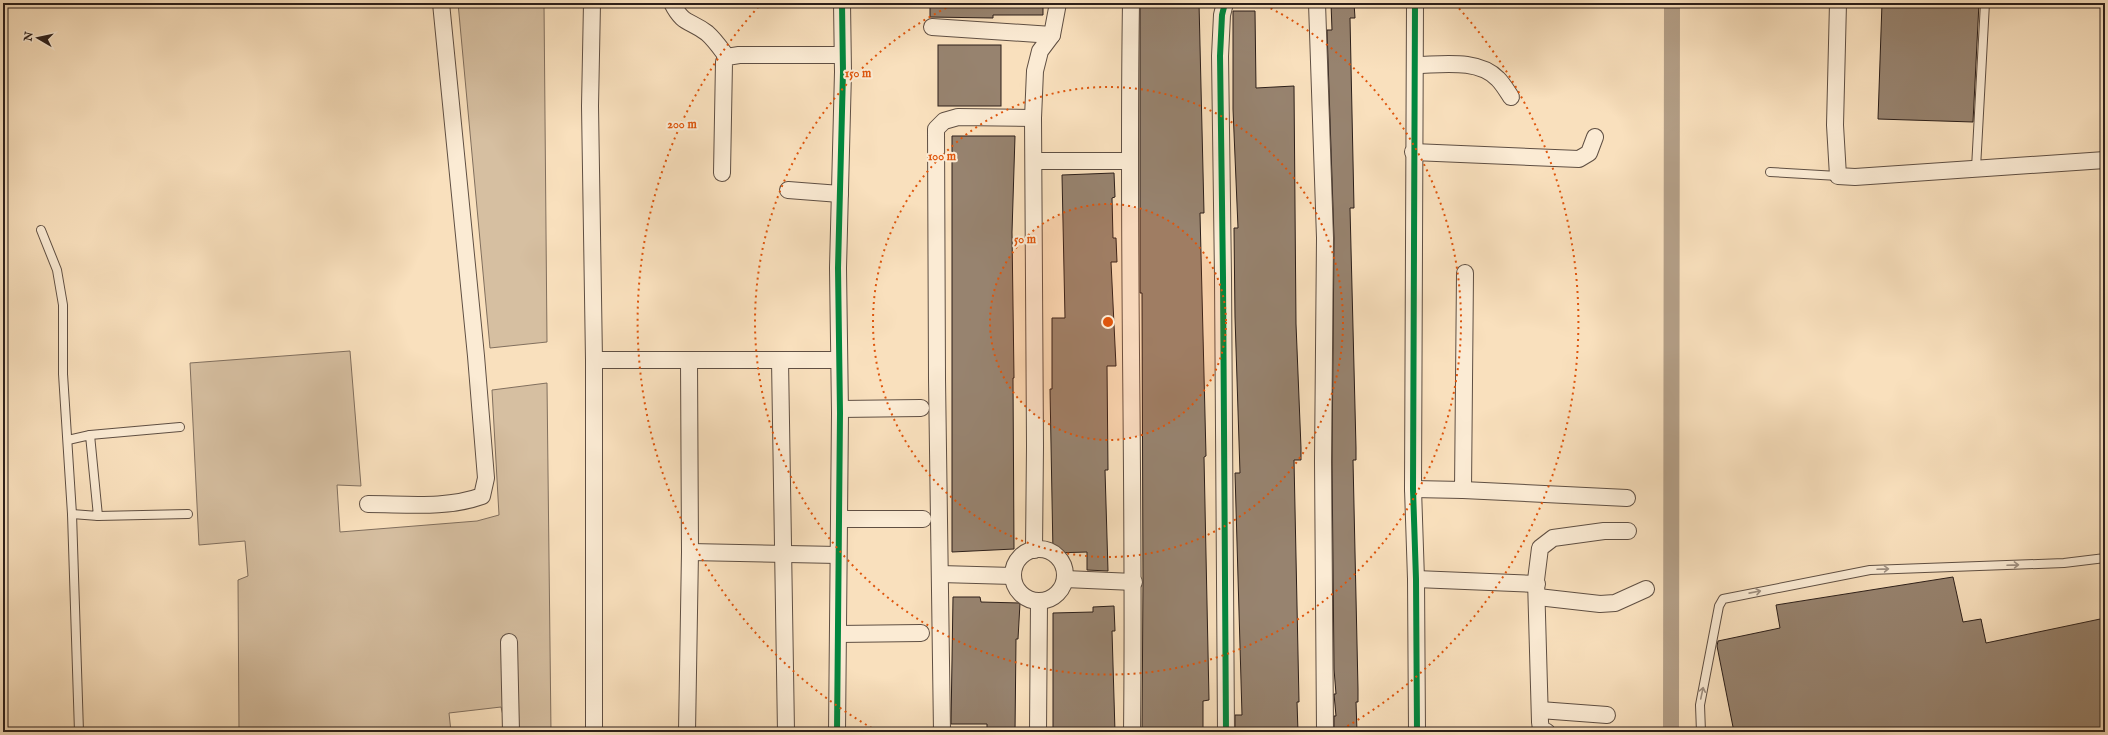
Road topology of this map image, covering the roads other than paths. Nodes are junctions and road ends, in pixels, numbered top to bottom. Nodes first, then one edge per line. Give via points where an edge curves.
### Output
1 (441, 3) edge
2 (592, 3) edge
3 (672, 3) edge
4 (842, 3) edge
5 (1058, 3) edge
6 (1131, 3) edge
7 (1225, 3) edge
8 (1317, 3) edge
9 (1415, 3) edge
10 (1838, 3) edge
11 (1985, 3) edge
12 (932, 27) dead end
13 (1052, 35) junction
14 (842, 55) junction
15 (728, 57) junction
16 (1415, 65) junction
17 (1511, 97) dead end
18 (1033, 118) junction
19 (1595, 137) dead end
20 (1414, 152) junction
21 (1129, 160) junction
22 (2105, 160) edge
23 (1034, 161) junction
24 (1976, 168) junction
25 (1770, 172) dead end
26 (722, 173) dead end
27 (1838, 176) junction
28 (788, 190) dead end
29 (840, 194) junction
30 (42, 230) dead end
31 (1465, 274) dead end
32 (594, 360) junction
33 (780, 360) junction
34 (839, 360) junction
35 (689, 361) junction
36 (921, 408) dead end
37 (840, 409) junction
38 (180, 427) dead end
39 (90, 435) junction
40 (68, 440) junction
41 (1413, 489) junction
42 (1463, 490) junction
43 (1628, 498) dead end
44 (368, 504) dead end
45 (72, 514) junction
46 (188, 514) dead end
47 (98, 516) junction
48 (838, 519) junction
49 (923, 519) dead end
50 (1628, 531) dead end
51 (1034, 550) junction
52 (690, 552) junction
53 (784, 554) junction
54 (838, 555) junction
55 (2105, 558) edge
56 (940, 574) junction
57 (1013, 576) junction
58 (1416, 579) junction
59 (1065, 580) junction
60 (1134, 582) junction
61 (1646, 589) dead end
62 (1537, 591) junction
63 (1039, 602) junction
64 (921, 633) dead end
65 (838, 634) junction
66 (509, 642) dead end
67 (1540, 710) junction
68 (1607, 714) dead end
69 (79, 732) edge
70 (511, 732) edge
71 (594, 732) edge
72 (687, 732) edge
73 (786, 732) edge
74 (837, 732) edge
75 (942, 732) edge
76 (1038, 732) edge
77 (1132, 732) edge
78 (1226, 732) edge
79 (1325, 732) edge
80 (1417, 732) edge
81 (1547, 732) edge
82 (1701, 732) edge

1 - 44 street via 486,478 482,496 470,500 439,505
2 - 32 street via 590,106
3 - 15 street via 678,15 688,24 706,32
4 - 14 street
5 - 13 street
6 - 21 street
7 - 78 street via 1220,56
8 - 79 street via 1324,238
9 - 16 street
10 - 27 street via 1835,124
11 - 24 lane
12 - 13 street
13 - 18 street via 1040,51 1036,65
14 - 15 street
14 - 29 street
15 - 26 street via 724,62
16 - 17 street via 1467,65 1486,71 1498,78
16 - 20 street
18 - 23 street
18 - 56 street via 958,117 944,121 936,129
19 - 20 street via 1589,153 1579,159
20 - 41 street
21 - 23 street
21 - 60 street
22 - 24 street
23 - 51 street
24 - 27 street
25 - 27 lane
28 - 29 street
29 - 34 street
30 - 40 lane via 57,270 63,305 63,374
31 - 42 street
32 - 35 street
32 - 71 street
33 - 34 street
33 - 35 street
33 - 53 street
34 - 37 street
35 - 52 street
36 - 37 street
37 - 48 street
38 - 39 lane
39 - 40 lane
39 - 47 lane
40 - 45 lane
41 - 42 street
41 - 58 street
42 - 43 street
45 - 47 lane
45 - 69 lane
46 - 47 lane
48 - 49 street
48 - 54 street
50 - 62 street via 1604,531 1553,538 1540,548
51 - 57 street via 1025,553 1019,559
51 - 59 street via 1053,553 1060,560
52 - 53 street
52 - 72 street
53 - 54 street
53 - 73 street
54 - 65 street
82 -> 55 lane via 1700,705 1719,606 1723,599 1865,570 2064,563
56 - 57 street
56 - 75 street
57 - 63 street via 1015,586 1021,594
58 - 62 street
58 - 80 street
59 - 60 street
59 - 63 street via 1056,595
60 - 77 street
61 - 62 street via 1615,603 1600,604
62 - 67 street
63 - 76 street
64 - 65 street
65 - 74 street
66 - 70 street
67 - 68 street
67 - 81 street via 1541,729

